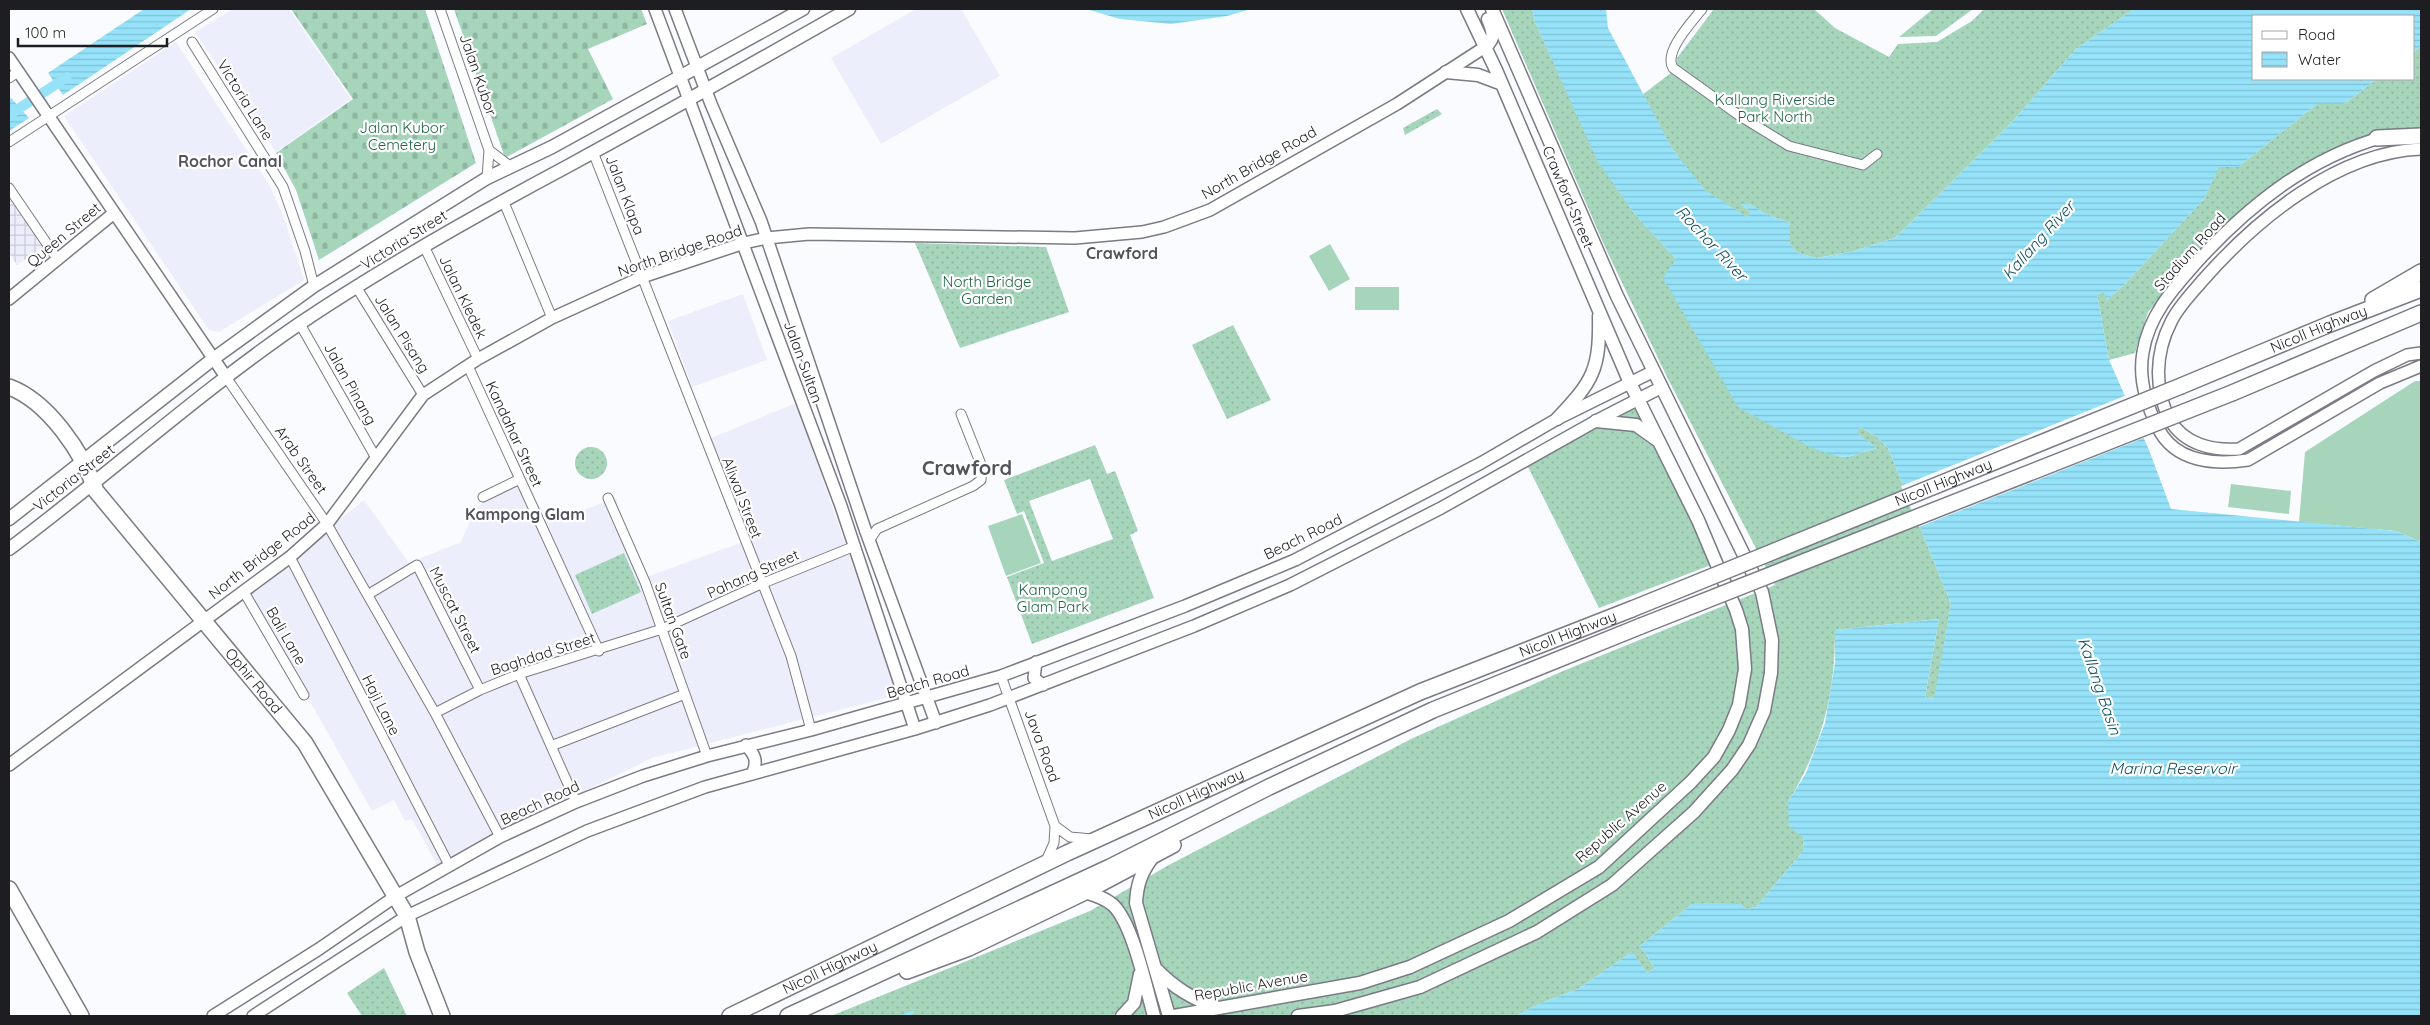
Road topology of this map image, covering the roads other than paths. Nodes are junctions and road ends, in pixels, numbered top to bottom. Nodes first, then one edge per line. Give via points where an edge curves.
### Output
1 (213, 9) edge
2 (440, 9) edge
3 (655, 9) edge
4 (675, 9) edge
5 (803, 9) edge
6 (849, 9) edge
7 (1467, 9) edge
8 (1484, 9) edge
9 (1492, 9) edge
10 (1702, 9) edge
11 (192, 42) dead end
12 (1486, 47) junction
13 (9, 58) edge
14 (697, 68) junction
15 (1446, 72) junction
16 (17, 76) edge
17 (681, 77) junction
18 (1502, 84) junction
19 (705, 89) junction
20 (689, 98) junction
21 (46, 111) junction
22 (2421, 128) edge
23 (2421, 136) edge
24 (2377, 138) junction
25 (9, 142) edge
26 (2421, 149) edge
27 (489, 150) junction
28 (593, 152) junction
29 (1878, 154) dead end
30 (511, 167) junction
31 (487, 178) junction
32 (9, 188) edge
33 (503, 200) junction
34 (114, 213) junction
35 (767, 238) junction
36 (744, 244) junction
37 (424, 246) junction
38 (58, 260) junction
39 (2421, 272) edge
40 (642, 277) junction
41 (314, 286) junction
42 (357, 288) junction
43 (2411, 288) edge
44 (9, 299) edge
45 (1599, 309) junction
46 (2421, 313) edge
47 (552, 318) junction
48 (300, 324) junction
49 (2421, 353) edge
50 (213, 359) junction
51 (478, 359) junction
52 (468, 366) junction
53 (2421, 366) edge
54 (1654, 371) junction
55 (226, 377) junction
56 (1630, 382) junction
57 (9, 387) edge
58 (1662, 387) junction
59 (423, 395) junction
60 (1639, 398) junction
61 (1569, 413) junction
62 (961, 414) dead end
63 (1557, 419) junction
64 (1596, 421) junction
65 (1581, 430) junction
66 (1662, 444) junction
67 (376, 458) junction
68 (82, 460) junction
69 (520, 479) junction
70 (94, 484) junction
71 (482, 497) dead end
72 (608, 498) dead end
73 (910, 513) junction
74 (9, 519) edge
75 (327, 524) junction
76 (865, 529) junction
77 (850, 533) junction
78 (869, 540) junction
79 (855, 546) junction
80 (9, 549) edge
81 (290, 557) junction
82 (761, 584) junction
83 (244, 592) junction
84 (369, 594) junction
85 (204, 620) junction
86 (662, 629) junction
87 (599, 651) junction
88 (1036, 662) junction
89 (519, 674) junction
90 (1001, 676) junction
91 (1043, 685) junction
92 (480, 690) junction
93 (685, 694) junction
94 (304, 695) dead end
95 (927, 698) junction
96 (1010, 699) junction
97 (906, 704) junction
98 (435, 713) junction
99 (936, 723) junction
100 (915, 729) junction
101 (811, 730) junction
102 (746, 745) junction
103 (551, 746) junction
104 (707, 756) junction
105 (9, 766) edge
106 (753, 772) junction
107 (1268, 787) junction
108 (576, 802) junction
109 (1056, 826) junction
110 (500, 837) junction
111 (1102, 838) junction
112 (1152, 858) junction
113 (449, 865) junction
114 (1043, 865) junction
115 (9, 889) edge
116 (1085, 892) junction
117 (396, 896) junction
118 (407, 916) junction
119 (1154, 967) junction
120 (1140, 968) junction
121 (841, 992) junction
122 (1218, 1008) junction
123 (81, 1016) edge
124 (213, 1016) edge
125 (253, 1016) edge
126 (442, 1016) edge
127 (730, 1016) edge
128 (788, 1016) edge
129 (1122, 1016) edge
130 (1154, 1016) edge
131 (1169, 1016) edge
132 (1174, 1016) edge
133 (1298, 1016) edge

1 - 21 street
2 - 27 street, Jalan Kubor
3 - 17 main road, Jalan Sultan
4 - 14 main road, Jalan Sultan
5 - 14 main road, Victoria Street
6 - 19 main road, Victoria Street
7 - 12 main road, Crawford Street
8 - 12 main road via 1494,34
9 - 54 main road, Crawford Street via 1597,252
10 - 29 street via 1672,51 1670,63 1673,68 1789,146 1863,165
11 - 41 street, Victoria Lane via 283,187 303,242
12 - 15 main road, North Bridge Road
12 - 18 main road, Crawford Street
13 - 16 main road, Arab Street
14 - 17 main road, Victoria Street
14 - 19 main road, Jalan Sultan
15 - 18 main road via 1478,75
15 - 35 main road, North Bridge Road via 1210,210 1164,227 1075,238 809,234
16 - 21 main road, Arab Street
17 - 20 main road, Jalan Sultan
17 - 30 main road, Victoria Street
18 - 45 main road, Crawford Street
19 - 20 main road, Victoria Street
19 - 35 main road, Jalan Sultan
20 - 28 main road, Victoria Street
20 - 36 main road, Jalan Sultan
21 - 25 street
21 - 34 main road, Arab Street
22 - 24 main road, Stadium Road
23 - 24 highway
24 - 53 main road, Stadium Road via 2347,148 2282,184 2248,210 2215,242 2174,288 2153,318 2143,352 2141,375 2144,391 2149,410 2162,435 2177,451 2196,460 2224,464 2248,460 2380,383
26 - 49 main road, Stadium Road via 2373,158 2334,174 2264,219 2223,257 2171,321 2162,344 2158,374 2162,404 2176,430 2188,439 2221,450 2238,448 2374,371 2408,355
27 - 30 street
27 - 31 street, Jalan Kubor
28 - 33 main road, Victoria Street
28 - 40 street, Jalan Klapa
30 - 31 main road, Victoria Street
31 - 41 main road, Victoria Street
32 - 38 street
33 - 37 main road, Victoria Street
33 - 47 street
34 - 38 main road, Queen Street
34 - 50 main road, Arab Street
35 - 36 main road, North Bridge Road
35 - 76 main road, Jalan Sultan
36 - 40 main road, North Bridge Road
36 - 77 main road, Jalan Sultan
37 - 42 main road, Victoria Street
37 - 51 street, Jalan Kledek
38 - 44 main road, Queen Street
39 - 43 highway, Nicoll Highway
40 - 47 main road, North Bridge Road
40 - 82 street, Aliwal Street
41 - 50 main road, Victoria Street
42 - 48 main road, Victoria Street
42 - 59 street, Jalan Pisang
43 - 111 highway, Nicoll Highway, bridge via 2262,354 1420,692
45 - 56 main road, Crawford Street
45 - 63 main road via 1593,376
46 - 107 highway, Nicoll Highway, bridge via 2232,393 1432,710
47 - 51 main road, North Bridge Road
48 - 55 main road, Victoria Street
48 - 67 street, Jalan Pinang
50 - 55 main road, Arab Street
50 - 68 main road, Victoria Street
51 - 52 main road, North Bridge Road
52 - 59 main road, North Bridge Road
52 - 69 street, Kandahar Street
54 - 56 main road, Beach Road
54 - 58 main road, Crawford Street
55 - 70 main road, Victoria Street
55 - 75 street, Arab Street
56 - 60 main road, Crawford Street
56 - 61 main road, Beach Road
57 - 68 highway, Ophir Road via 42,407
58 - 60 main road
58 - 133 main road via 1762,592 1772,640 1771,673 1764,711 1749,745 1732,770 1680,824 1612,885 1537,932 1420,987 1335,1011
59 - 67 main road, North Bridge Road
60 - 64 main road
60 - 66 main road, Republic Avenue
61 - 63 main road, Beach Road
61 - 65 main road via 1579,419
62 - 73 street via 982,467 981,480
63 - 88 main road, Beach Road via 1481,463 1295,560
64 - 65 main road
64 - 66 main road via 1636,425
65 - 91 main road via 1441,508 1290,585
66 - 122 main road, Republic Avenue via 1698,520 1742,630 1745,669 1739,705 1714,757 1599,867 1509,921 1410,967 1360,983
67 - 75 main road, North Bridge Road
68 - 70 highway, Ophir Road
68 - 74 main road, Victoria Street
69 - 71 street
69 - 87 street, Kandahar Street
70 - 80 main road, Victoria Street
70 - 85 highway, Ophir Road via 96,491
72 - 86 street, Sultan Gate
73 - 76 street
73 - 78 street via 877,529
75 - 81 main road, North Bridge Road
75 - 84 street, Arab Street
76 - 77 street
76 - 78 main road, Jalan Sultan
77 - 79 main road, Jalan Sultan
78 - 95 main road, Jalan Sultan
79 - 82 street, Pahang Street
79 - 97 main road, Jalan Sultan
81 - 83 main road, North Bridge Road
81 - 113 street, Haji Lane
82 - 86 street, Pahang Street
82 - 101 street, Aliwal Street via 791,656
83 - 85 main road, North Bridge Road
83 - 94 street, Bali Lane
84 - 92 street, Muscat Street via 417,565
84 - 98 street, Arab Street
85 - 105 main road, North Bridge Road
85 - 117 highway, Ophir Road via 305,743
86 - 87 street, Baghdad Street
86 - 93 street, Sultan Gate
87 - 89 street, Baghdad Street
88 - 90 main road, Beach Road
88 - 91 main road via 1034,678
89 - 92 street, Baghdad Street
89 - 103 street
90 - 95 main road, Beach Road
90 - 96 street, Java Road
91 - 96 main road
92 - 98 street, Baghdad Street
93 - 103 street
93 - 104 street, Sultan Gate
95 - 97 main road, Beach Road
95 - 99 main road, Jalan Sultan
96 - 99 main road
96 - 109 street, Java Road
97 - 100 main road, Jalan Sultan
97 - 101 main road, Beach Road
98 - 110 street, Arab Street
99 - 100 main road
100 - 106 main road
101 - 102 main road, Beach Road
102 - 104 main road, Beach Road
102 - 106 main road via 755,756
103 - 108 street
104 - 108 main road, Beach Road
106 - 118 main road via 642,808
107 - 112 highway
107 - 121 highway, Nicoll Highway via 1110,867
108 - 110 main road, Beach Road
109 - 111 street via 1070,836 1090,840
109 - 114 street via 1054,843
110 - 113 main road, Beach Road
111 - 114 highway, Nicoll Highway
112 - 116 highway
112 - 119 main road via 1137,886 1136,903
113 - 117 main road, Beach Road
114 - 127 highway, Nicoll Highway
115 - 123 highway
116 - 120 main road via 1103,898 1121,915
116 - 121 highway via 969,948
117 - 118 highway, Ophir Road
117 - 124 main road, Beach Road
118 - 125 main road
118 - 126 highway, Ophir Road
119 - 122 main road via 1179,990
119 - 131 main road
120 - 129 main road via 1134,1003
120 - 130 main road
121 - 128 highway, Nicoll Highway
122 - 132 main road, Republic Avenue

